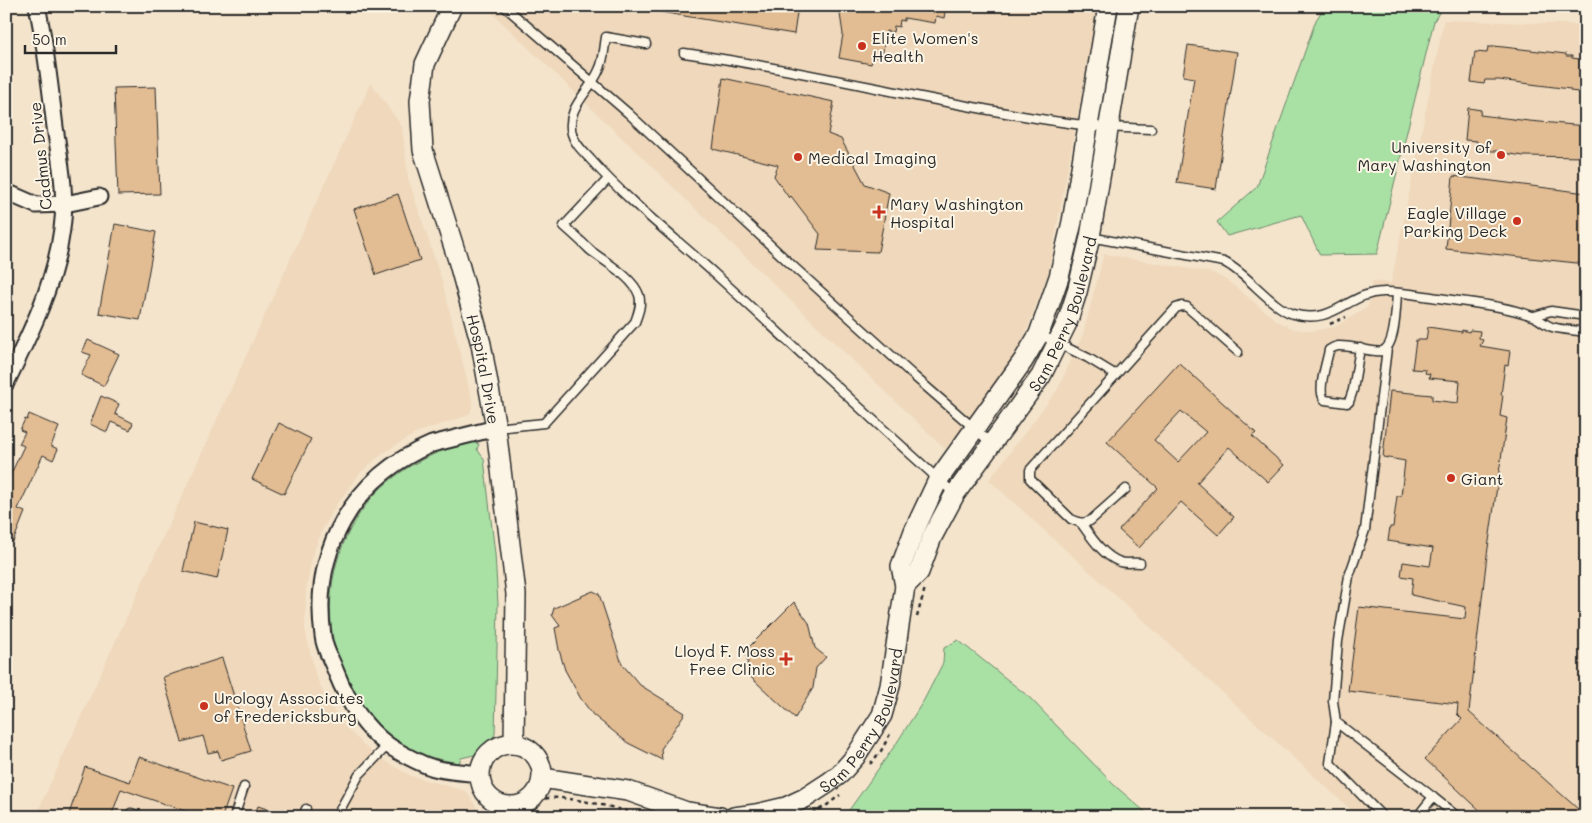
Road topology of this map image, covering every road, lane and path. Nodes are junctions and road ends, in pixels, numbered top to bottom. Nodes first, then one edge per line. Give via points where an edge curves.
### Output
1 (37, 6) edge
2 (452, 6) edge
3 (504, 6) edge
4 (1108, 6) edge
5 (1129, 6) edge
6 (646, 44) dead end
7 (684, 53) dead end
8 (592, 83) junction
9 (1089, 125) junction
10 (1108, 126) junction
11 (1151, 129) dead end
12 (608, 179) junction
13 (6, 192) edge
14 (99, 197) dead end
15 (65, 204) junction
16 (1090, 237) junction
17 (1397, 293) junction
18 (1534, 316) junction
19 (1586, 316) edge
20 (1586, 332) edge
21 (1039, 334) junction
22 (1057, 342) junction
23 (1360, 348) junction
24 (1386, 348) junction
25 (1238, 352) dead end
26 (1116, 375) junction
27 (6, 383) edge
28 (496, 428) junction
29 (975, 430) junction
30 (993, 445) junction
31 (938, 480) junction
32 (1126, 489) dead end
33 (955, 494) junction
34 (1082, 523) junction
35 (1140, 562) dead end
36 (905, 586) junction
37 (926, 586) dead end
38 (916, 623) dead end
39 (1336, 722) junction
40 (890, 733) dead end
41 (514, 744) junction
42 (388, 745) junction
43 (868, 766) dead end
44 (480, 774) junction
45 (542, 778) junction
46 (244, 787) dead end
47 (841, 794) dead end
48 (1433, 797) junction
49 (494, 809) edge
50 (524, 812) edge
51 (130, 817) edge
52 (142, 817) edge
53 (234, 817) edge
54 (336, 817) edge
55 (646, 817) edge
56 (720, 817) edge
57 (734, 817) edge
58 (806, 817) edge
59 (1383, 817) edge
60 (1417, 817) edge
61 (1458, 817) edge

1 - 15 street, Cadmus Drive
2 - 28 street, Hospital Drive via 425,64 420,101 423,150 481,344
3 - 8 lane
4 - 9 street, Sam Perry Boulevard
5 - 10 street, Sam Perry Boulevard
6 - 8 lane via 606,37 600,69
7 - 9 lane via 961,105
8 - 12 lane via 572,116 572,136
8 - 29 lane
9 - 10 lane
9 - 21 street, Sam Perry Boulevard via 1059,277
10 - 11 lane
10 - 16 street, Sam Perry Boulevard
12 - 28 lane via 564,226 634,286 640,304 635,322 544,423
12 - 31 lane
13 - 15 street via 36,205
14 - 15 street
15 - 27 street, Cadmus Drive via 51,281
16 - 17 lane via 1224,262 1234,266 1279,306 1291,314 1306,317 1332,313 1363,296
16 - 22 street, Sam Perry Boulevard via 1067,323
17 - 18 lane via 1500,307
17 - 24 lane via 1391,341
18 - 19 lane via 1551,311
18 - 20 lane via 1550,327
21 - 22 lane
21 - 29 street, Sam Perry Boulevard
22 - 26 lane
22 - 30 street, Sam Perry Boulevard via 1041,376
23 - 23 lane via 1336,345 1329,350 1320,391 1322,398 1349,402
23 - 24 lane via 1380,351
24 - 39 lane via 1365,530 1349,576 1338,641 1333,701
25 - 26 lane via 1182,306 1176,308
26 - 34 lane via 1030,470 1030,479 1071,520
28 - 41 street, Hospital Drive via 516,594
28 - 42 street via 432,444 396,463 350,508 330,549 321,588 323,638 343,691 362,720
29 - 30 lane
29 - 31 street, Sam Perry Boulevard
30 - 33 street, Sam Perry Boulevard
31 - 33 lane
31 - 36 street, Sam Perry Boulevard via 901,566
32 - 34 lane via 1090,521
33 - 36 street, Sam Perry Boulevard via 932,537 919,572
34 - 35 lane via 1106,553 1120,562
36 - 57 street, Sam Perry Boulevard via 890,686 882,716 855,757 834,779 799,801 778,809
37 - 38 path
39 - 48 lane
39 - 59 lane via 1330,763
40 - 43 path
41 - 44 street via 504,745 487,755
41 - 45 street via 524,746 538,759
42 - 44 street via 432,768
42 - 54 lane via 358,775
44 - 49 street
45 - 50 street via 540,788
45 - 56 street via 628,791 687,812
46 - 53 lane
47 - 58 path
48 - 60 lane
48 - 61 lane
49 - 50 street via 507,806
50 - 55 path via 546,799 558,798 623,809
51 - 52 lane via 131,813

